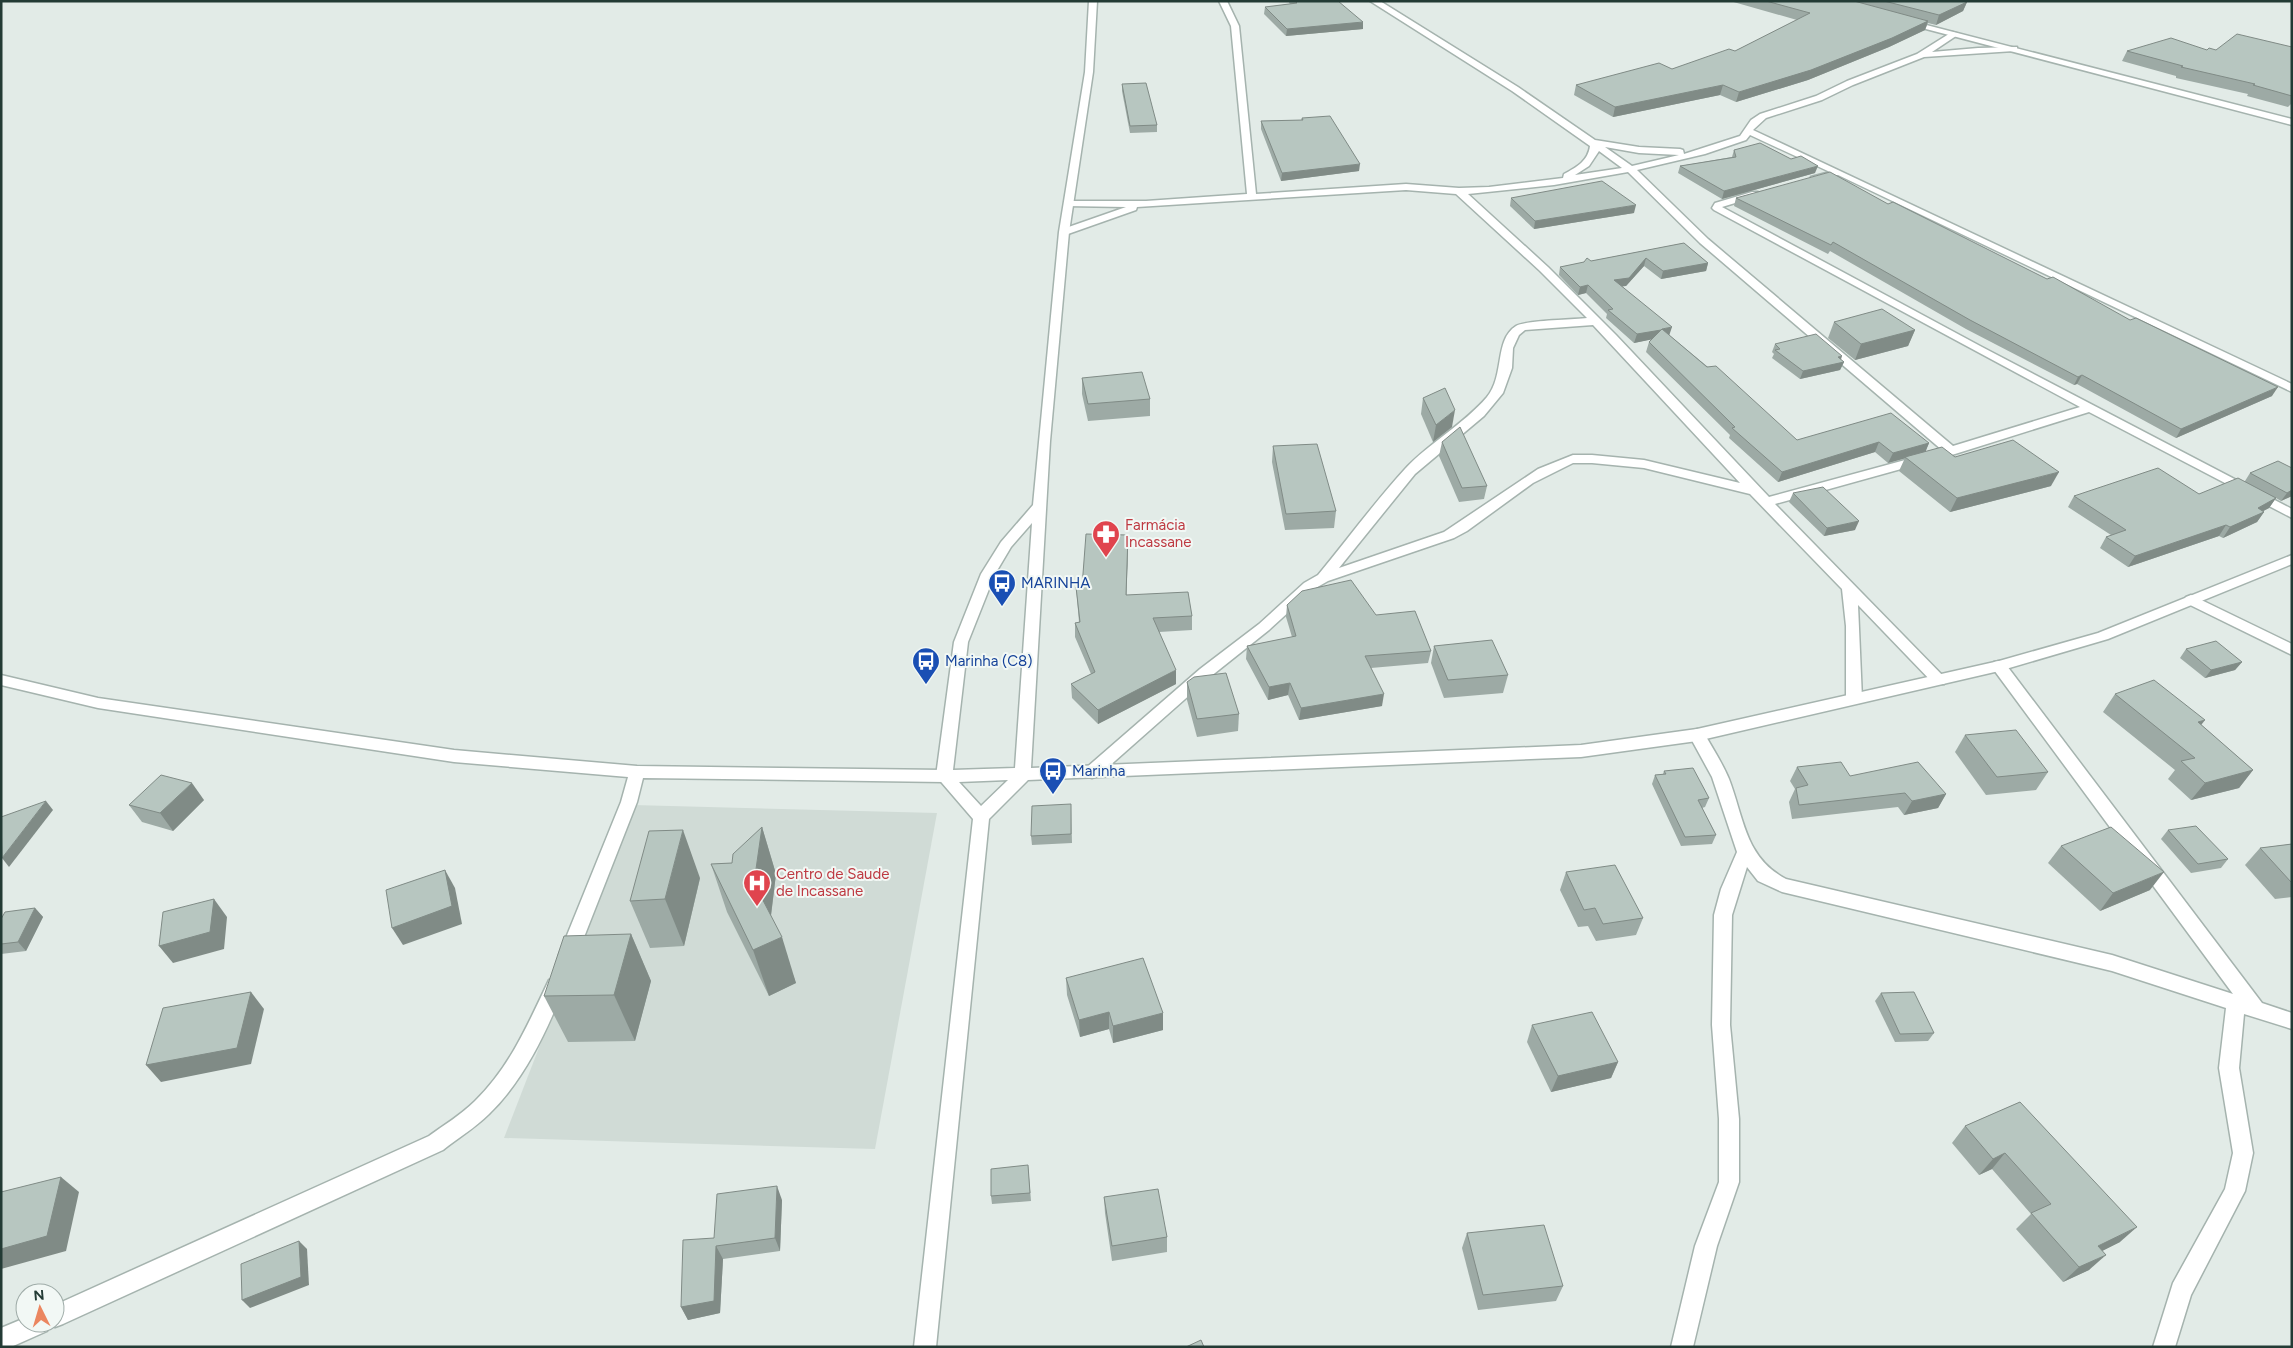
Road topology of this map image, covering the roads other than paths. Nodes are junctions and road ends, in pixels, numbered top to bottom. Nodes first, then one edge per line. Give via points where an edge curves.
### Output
1 (1093, 1) edge
2 (1222, 1) edge
3 (1374, 1) edge
4 (1900, 20) edge
5 (1955, 34) junction
6 (2014, 49) junction
7 (1920, 56) junction
8 (2292, 122) edge
9 (1749, 131) junction
10 (1593, 143) junction
11 (1702, 152) junction
12 (1630, 169) junction
13 (1839, 172) junction
14 (1554, 182) junction
15 (1800, 182) edge
16 (1460, 190) junction
17 (1762, 192) edge
18 (1252, 198) junction
19 (1068, 204) junction
20 (1146, 204) junction
21 (1064, 232) junction
22 (1596, 321) junction
23 (2292, 389) edge
24 (2090, 408) junction
25 (1951, 452) junction
26 (1755, 491) junction
27 (1767, 502) junction
28 (1041, 504) junction
29 (2292, 514) edge
30 (2292, 559) edge
31 (1324, 578) junction
32 (1848, 586) junction
33 (2191, 600) junction
34 (2292, 650) edge
35 (1999, 666) junction
36 (1, 680) edge
37 (1939, 680) junction
38 (1854, 699) junction
39 (1697, 735) junction
40 (637, 772) junction
41 (1092, 772) junction
42 (1023, 775) junction
43 (944, 776) junction
44 (982, 817) junction
45 (1745, 852) junction
46 (2236, 1004) junction
47 (2256, 1010) junction
48 (2292, 1021) edge
49 (65, 1311) edge
50 (17, 1333) edge
51 (1, 1340) edge
52 (925, 1347) edge
53 (1682, 1347) edge
54 (2164, 1347) edge

1 - 19 street via 1088,72
2 - 18 street via 1236,26
3 - 10 street via 1515,89
4 - 5 street
5 - 6 street
5 - 7 street
6 - 7 street
6 - 8 street
7 - 9 street via 1819,98 1763,116
9 - 11 street via 1743,138
9 - 13 street
10 - 11 street via 1639,150
10 - 12 street
10 - 14 street via 1590,161 1580,170
11 - 12 street
12 - 14 street
12 - 25 street via 1704,241
13 - 15 street
13 - 23 street
14 - 16 street
16 - 18 street via 1406,187
16 - 22 street
17 - 24 street via 1729,201 1717,208
18 - 20 street
19 - 20 street
19 - 21 street
20 - 21 street
21 - 28 street
22 - 26 street
22 - 31 street via 1522,327 1514,333 1499,390 1480,413 1410,471
24 - 25 street
24 - 29 street
25 - 27 street
26 - 27 street
26 - 31 street via 1671,468 1615,460 1568,460 1546,470 1449,535
27 - 32 street
28 - 42 street
28 - 43 street via 1006,545 988,574 961,642
30 - 33 street
31 - 41 street via 1309,586
32 - 37 street
32 - 38 street via 1853,626
33 - 34 street
33 - 35 street via 2102,636
35 - 37 street
35 - 47 street
36 - 40 street via 98,702 445,754
37 - 38 street
38 - 39 street
39 - 41 street via 1581,751
39 - 45 street via 1720,777
40 - 43 street
40 - 49 street via 629,802 542,1020 514,1070 482,1108 436,1143
41 - 42 street
42 - 43 street
42 - 44 street
43 - 44 street
44 - 52 street
45 - 46 street via 1764,876 1782,885 2112,963
45 - 53 street via 1723,915 1720,1025 1729,1119 1729,1182 1706,1246
46 - 47 street
46 - 54 street via 2229,1068 2243,1154 2235,1191 2181,1290
47 - 48 street
50 - 51 street

